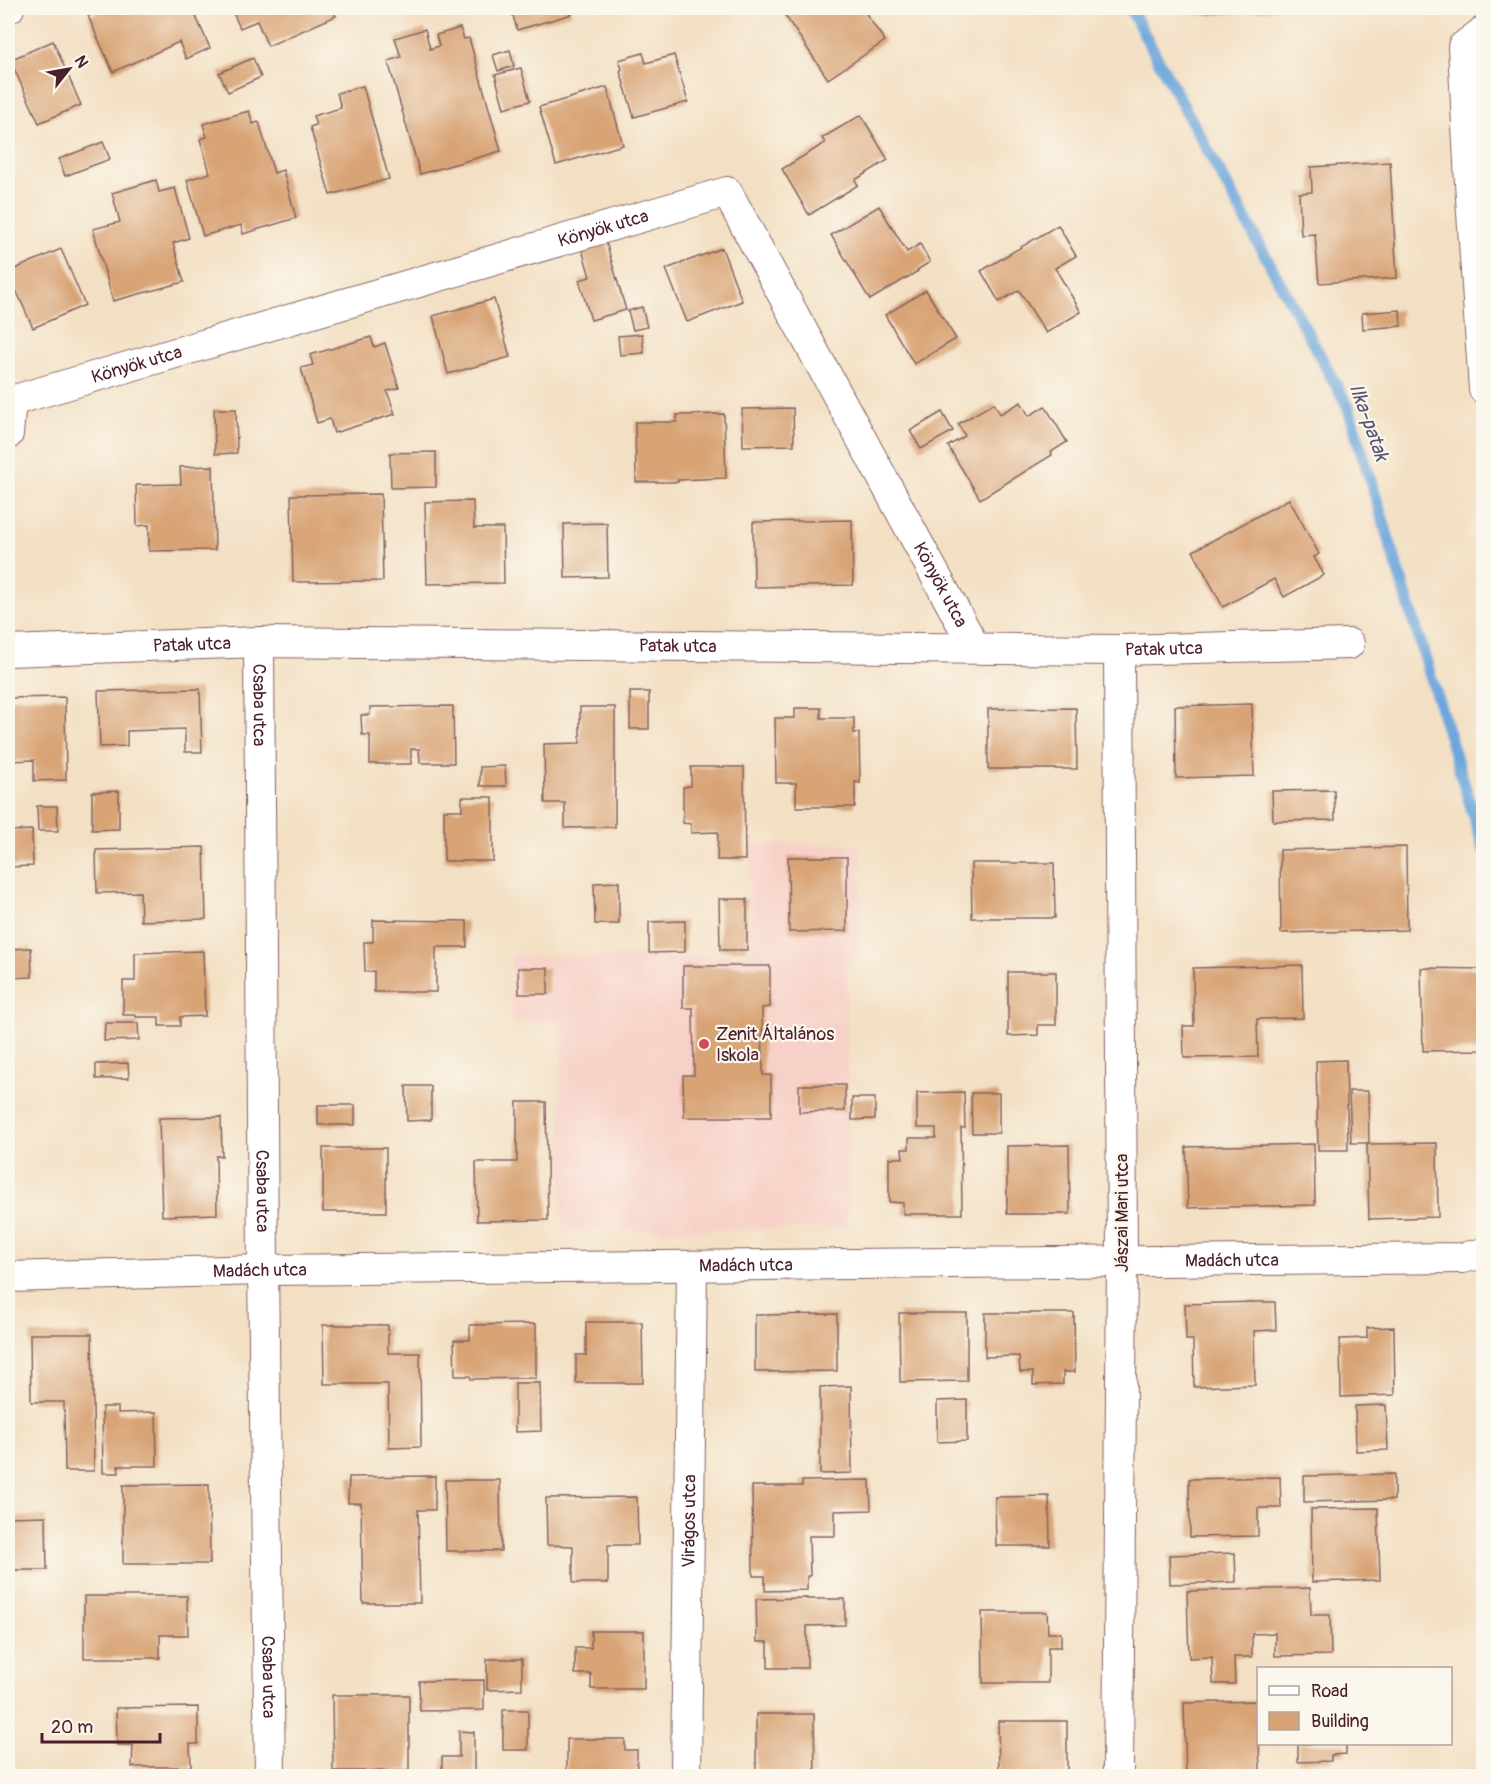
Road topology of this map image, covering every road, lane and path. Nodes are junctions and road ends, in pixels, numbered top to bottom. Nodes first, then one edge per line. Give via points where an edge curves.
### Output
1 (1484, 31) edge
2 (1484, 389) edge
3 (8, 434) edge
4 (259, 642) junction
5 (1349, 644) dead end
6 (975, 648) junction
7 (1119, 650) junction
8 (8, 651) edge
9 (1484, 1253) edge
10 (1122, 1261) junction
11 (692, 1266) junction
12 (264, 1270) junction
13 (8, 1277) edge
14 (270, 1776) edge
15 (686, 1776) edge
16 (1118, 1776) edge

1 - 2 street via 1463,47
3 - 6 street, Könyök utca via 11,402 727,192
4 - 6 street, Patak utca
4 - 8 street, Patak utca
4 - 12 street, Csaba utca
5 - 7 street, Patak utca
6 - 7 street, Patak utca
7 - 10 street, Jászai Mari utca
9 - 10 street, Madách utca via 1462,1258
10 - 11 street, Madách utca
10 - 16 street, Jászai Mari utca
11 - 12 street, Madách utca
11 - 15 street, Virágos utca
12 - 13 street, Madách utca
12 - 14 street, Csaba utca

